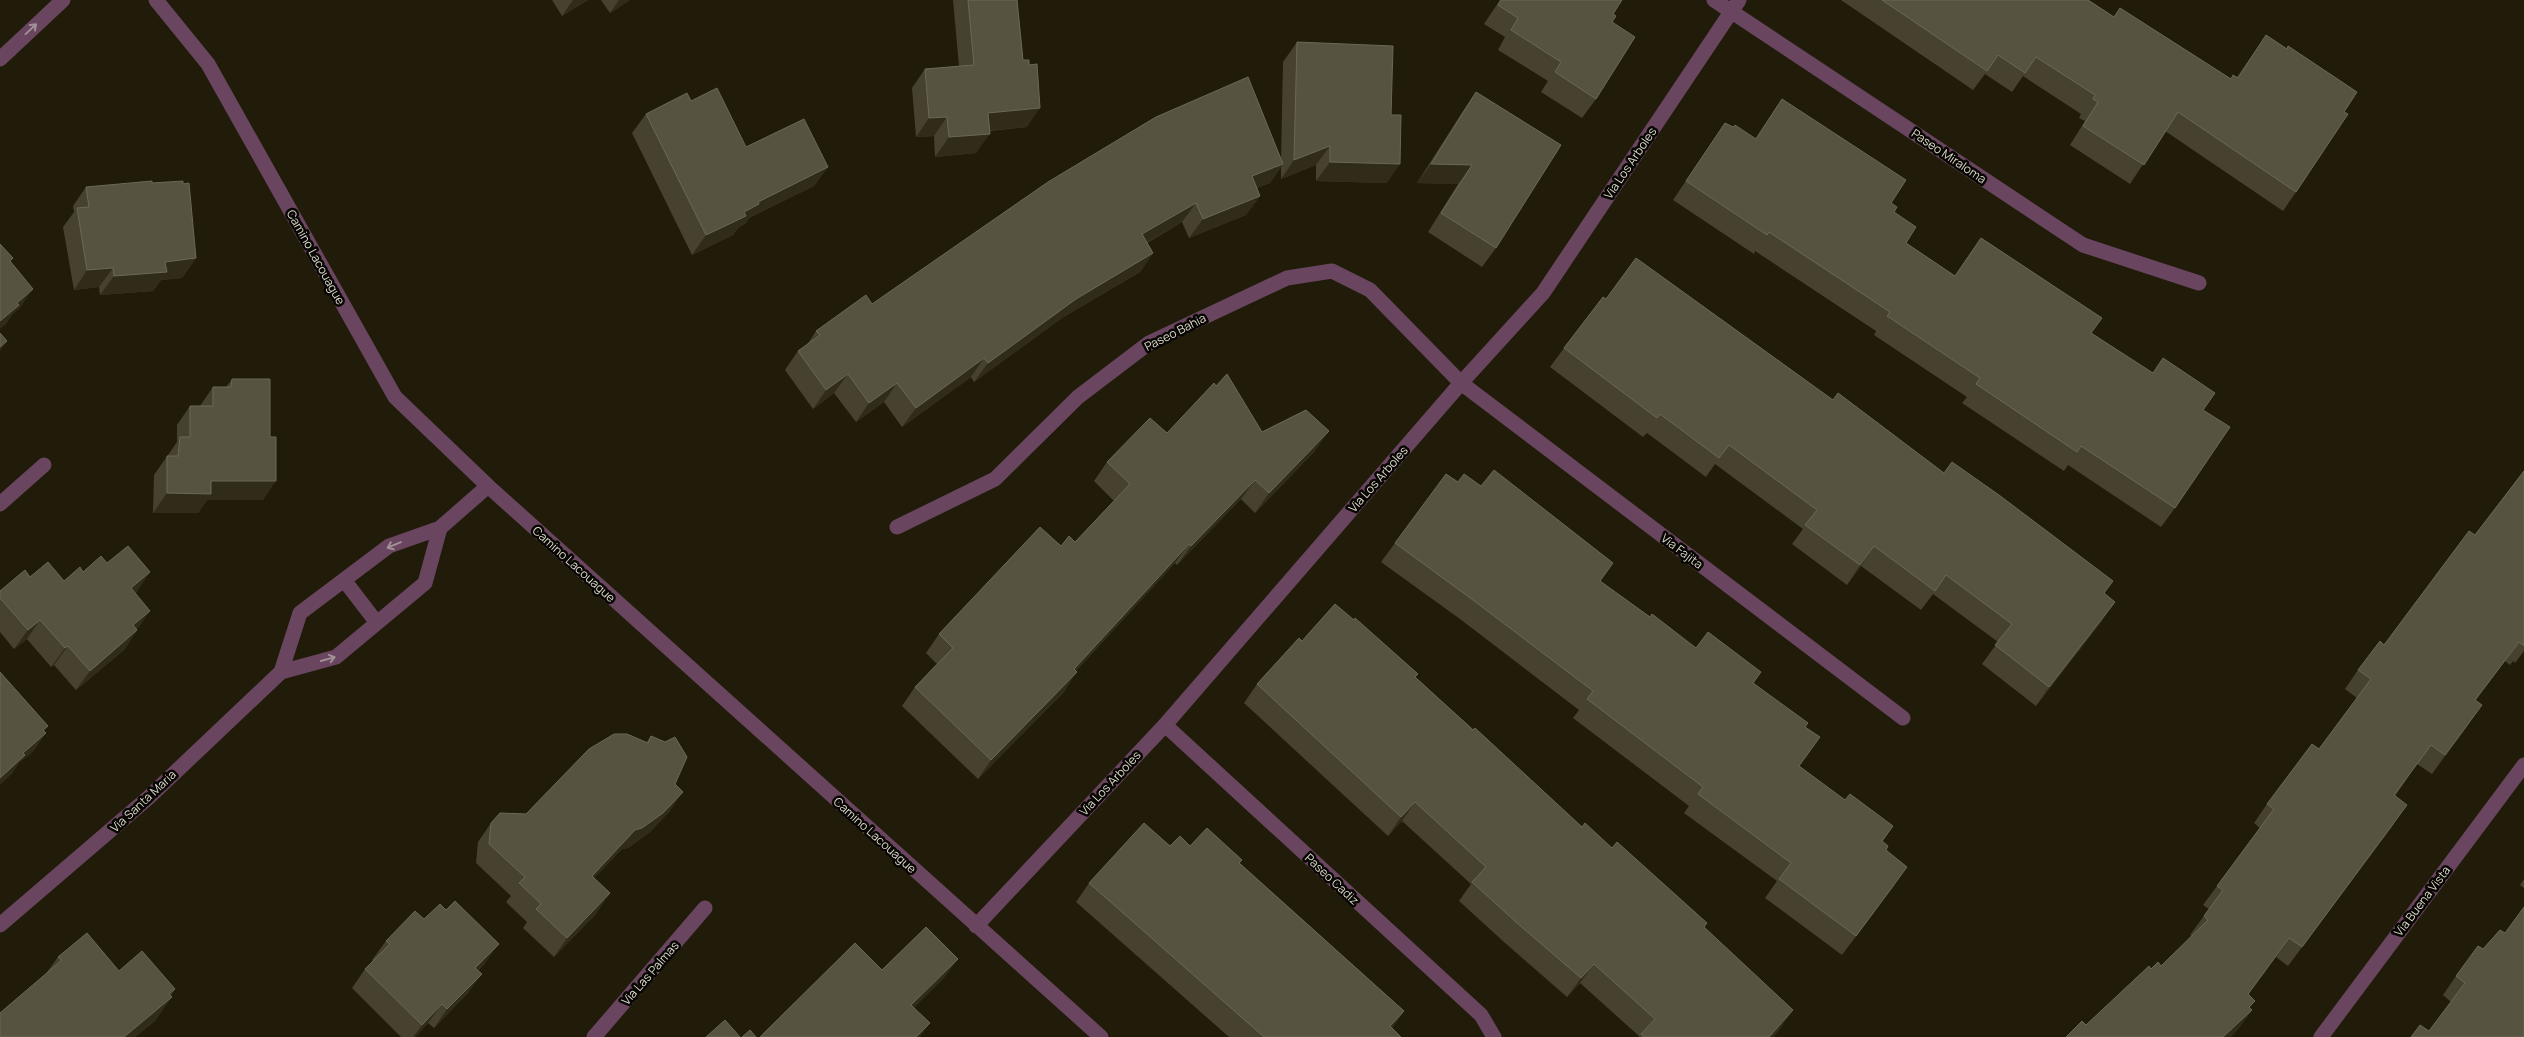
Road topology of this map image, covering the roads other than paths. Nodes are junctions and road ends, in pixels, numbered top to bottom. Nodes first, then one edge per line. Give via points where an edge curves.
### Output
1 (63, 0) edge
2 (156, 0) edge
3 (1714, 0) edge
4 (1735, 6) edge
5 (0, 59) edge
6 (2199, 283) dead end
7 (1461, 383) junction
8 (44, 465) dead end
9 (488, 486) junction
10 (0, 504) edge
11 (897, 526) dead end
12 (440, 528) junction
13 (344, 580) junction
14 (377, 623) junction
15 (281, 672) junction
16 (1902, 718) dead end
17 (1165, 725) junction
18 (2524, 765) edge
19 (705, 908) dead end
20 (0, 925) edge
21 (976, 926) junction
22 (594, 1037) edge
23 (1101, 1037) edge
24 (1494, 1037) edge
25 (2321, 1037) edge

5 -> 1 street
2 - 9 street, Camino Lacouague via 208,64 395,397
3 - 4 street, Paseo Miraloma
4 - 6 street, Paseo Miraloma via 2083,245
4 - 7 street, Via Los Arboles via 1544,293
7 - 11 street, Paseo Bahia via 1370,290 1332,271 1287,278 1149,343 1078,397 995,479
7 - 16 street, Via Fajita
7 - 17 street, Via Los Arboles
8 - 10 street
9 - 12 street, Via Santa Maria
9 - 21 street, Camino Lacouague
12 -> 13 street, Via Santa Maria via 389,546
12 - 14 street, Via Santa Maria via 425,583
13 - 14 street
13 - 15 street, Via Santa Maria via 300,612
15 -> 14 street, Via Santa Maria via 336,657
15 - 20 street, Via Santa Maria via 148,798
17 - 21 street, Via Los Arboles
17 - 24 street, Paseo Cadiz via 1480,1015
18 - 25 street, Via Buena Vista
19 - 22 street, Via Las Palmas
21 - 23 street, Camino Lacouague

